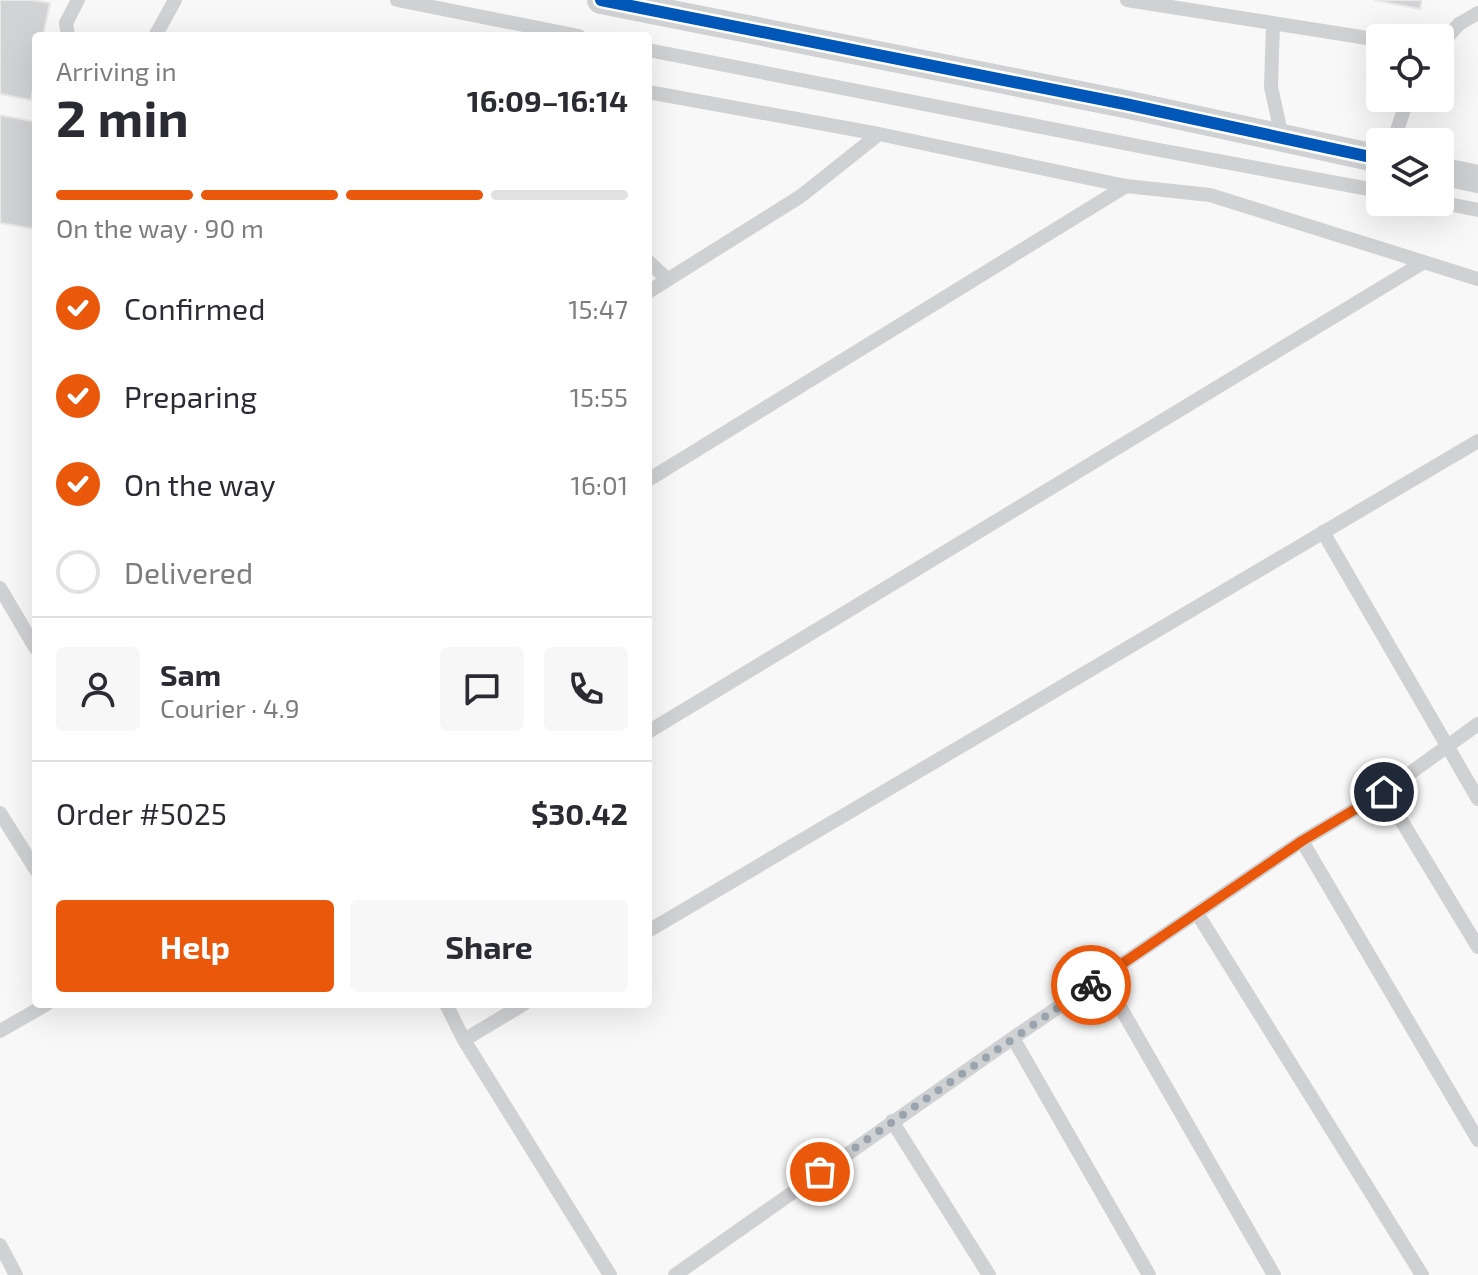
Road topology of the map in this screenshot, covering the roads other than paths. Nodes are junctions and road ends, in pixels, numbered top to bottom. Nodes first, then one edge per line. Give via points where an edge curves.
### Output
1 (78, 0) edge
2 (175, 0) edge
3 (397, 0) edge
4 (601, 0) edge
5 (1127, 0) edge
6 (1478, 13) edge
7 (1273, 23) junction
8 (1454, 30) edge
9 (67, 32) edge
10 (157, 32) edge
11 (559, 32) edge
12 (1366, 38) edge
13 (652, 51) edge
14 (652, 93) edge
15 (879, 134) junction
16 (1282, 137) junction
17 (1366, 156) edge
18 (1454, 174) edge
19 (1478, 179) edge
20 (1126, 186) junction
21 (1366, 188) edge
22 (1454, 205) edge
23 (1478, 210) edge
24 (1424, 262) junction
25 (652, 265) edge
26 (1478, 279) edge
27 (668, 280) junction
28 (652, 290) edge
29 (1478, 441) edge
30 (652, 478) edge
31 (1323, 532) junction
32 (0, 588) edge
33 (32, 642) edge
34 (1478, 724) edge
35 (652, 730) edge
36 (1447, 746) junction
37 (1384, 792) junction
38 (1478, 799) edge
39 (0, 813) edge
40 (1302, 841) junction
41 (32, 864) edge
42 (1197, 913) junction
43 (652, 929) edge
44 (1478, 947) edge
45 (1103, 977) junction
46 (40, 1008) edge
47 (448, 1008) edge
48 (517, 1008) edge
49 (0, 1031) edge
50 (1013, 1038) junction
51 (464, 1040) junction
52 (892, 1121) junction
53 (1478, 1140) edge
54 (0, 1245) edge
55 (16, 1275) edge
56 (610, 1275) edge
57 (675, 1275) edge
58 (989, 1275) edge
59 (1149, 1275) edge
60 (1274, 1275) edge
61 (1422, 1275) edge

1 - 9 lane via 66,23
2 - 10 lane
3 - 11 lane
4 - 16 street
5 - 7 lane
6 - 8 lane
7 - 12 lane
7 - 16 lane via 1271,87
13 - 21 lane
14 - 15 lane
15 - 20 lane
15 - 27 lane via 801,196
16 - 17 street
18 - 19 street
20 - 24 lane via 1210,195
20 - 30 lane
22 - 23 lane
24 - 26 lane
24 - 35 lane
25 - 27 lane
27 - 28 lane
29 - 31 lane
31 - 36 lane
31 - 43 lane
32 - 33 lane
34 - 36 lane
36 - 37 lane
36 - 38 lane
37 - 40 lane
37 - 44 lane
39 - 41 lane
40 - 42 lane
40 - 53 lane
42 - 45 lane
42 - 61 lane
45 - 50 lane
45 - 60 lane
46 - 49 lane
47 - 51 lane
48 - 51 lane
50 - 52 lane
50 - 59 lane
51 - 56 lane
52 - 57 lane
52 - 58 lane
54 - 55 lane

